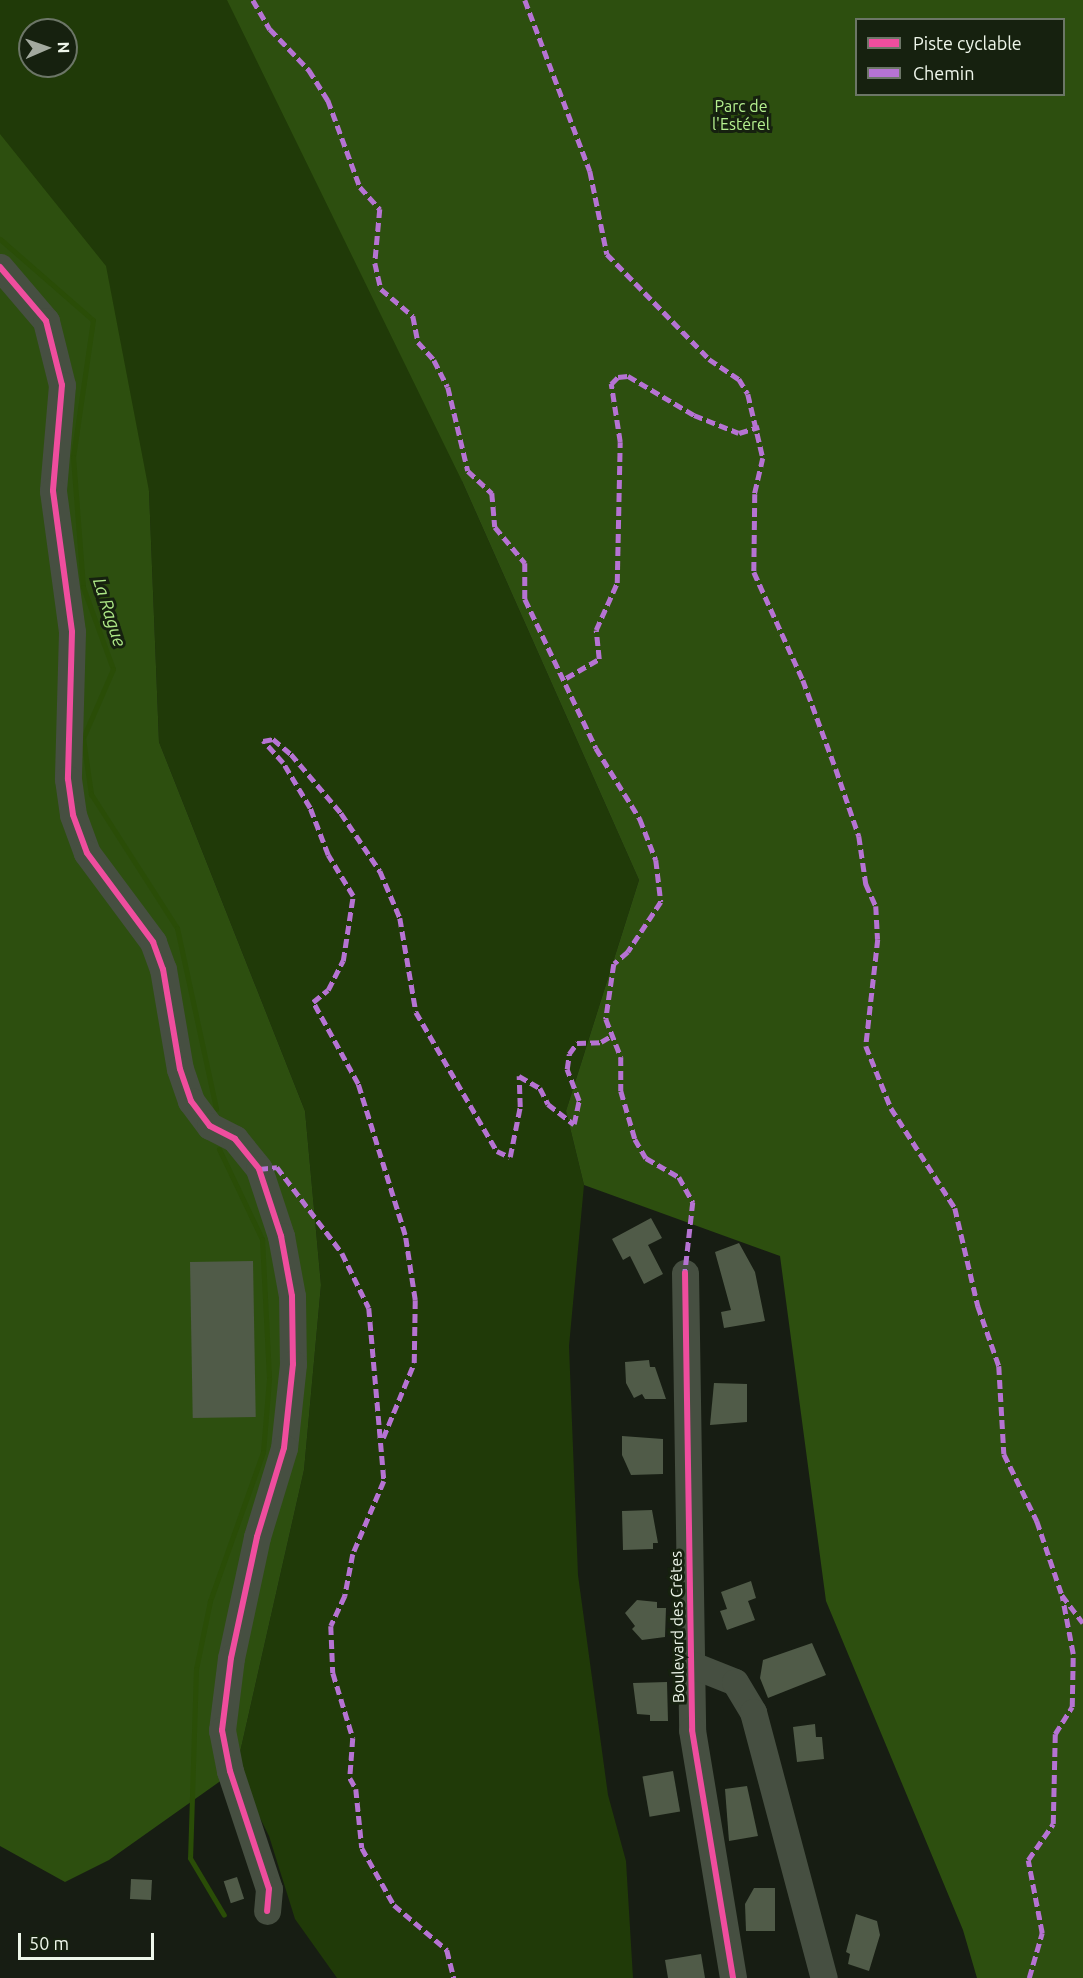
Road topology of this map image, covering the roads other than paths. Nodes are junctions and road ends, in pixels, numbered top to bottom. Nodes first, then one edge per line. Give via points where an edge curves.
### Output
1 (0, 267) edge
2 (685, 1273) dead end
3 (690, 1664) junction
4 (267, 1911) dead end
5 (733, 1978) edge
6 (824, 1978) edge

1 - 4 street via 46,321 62,385 53,491 72,632 68,779 73,815 87,853 153,942 163,969 180,1069 191,1101 210,1126 235,1139 259,1169 281,1236 292,1296 293,1364 284,1448 252,1559 231,1658 222,1730 230,1771 269,1889
2 - 3 street, Boulevard des Crêtes
3 - 5 street, Boulevard des Crêtes via 692,1730
3 - 6 street, Boulevard des Crêtes via 735,1682 753,1712

